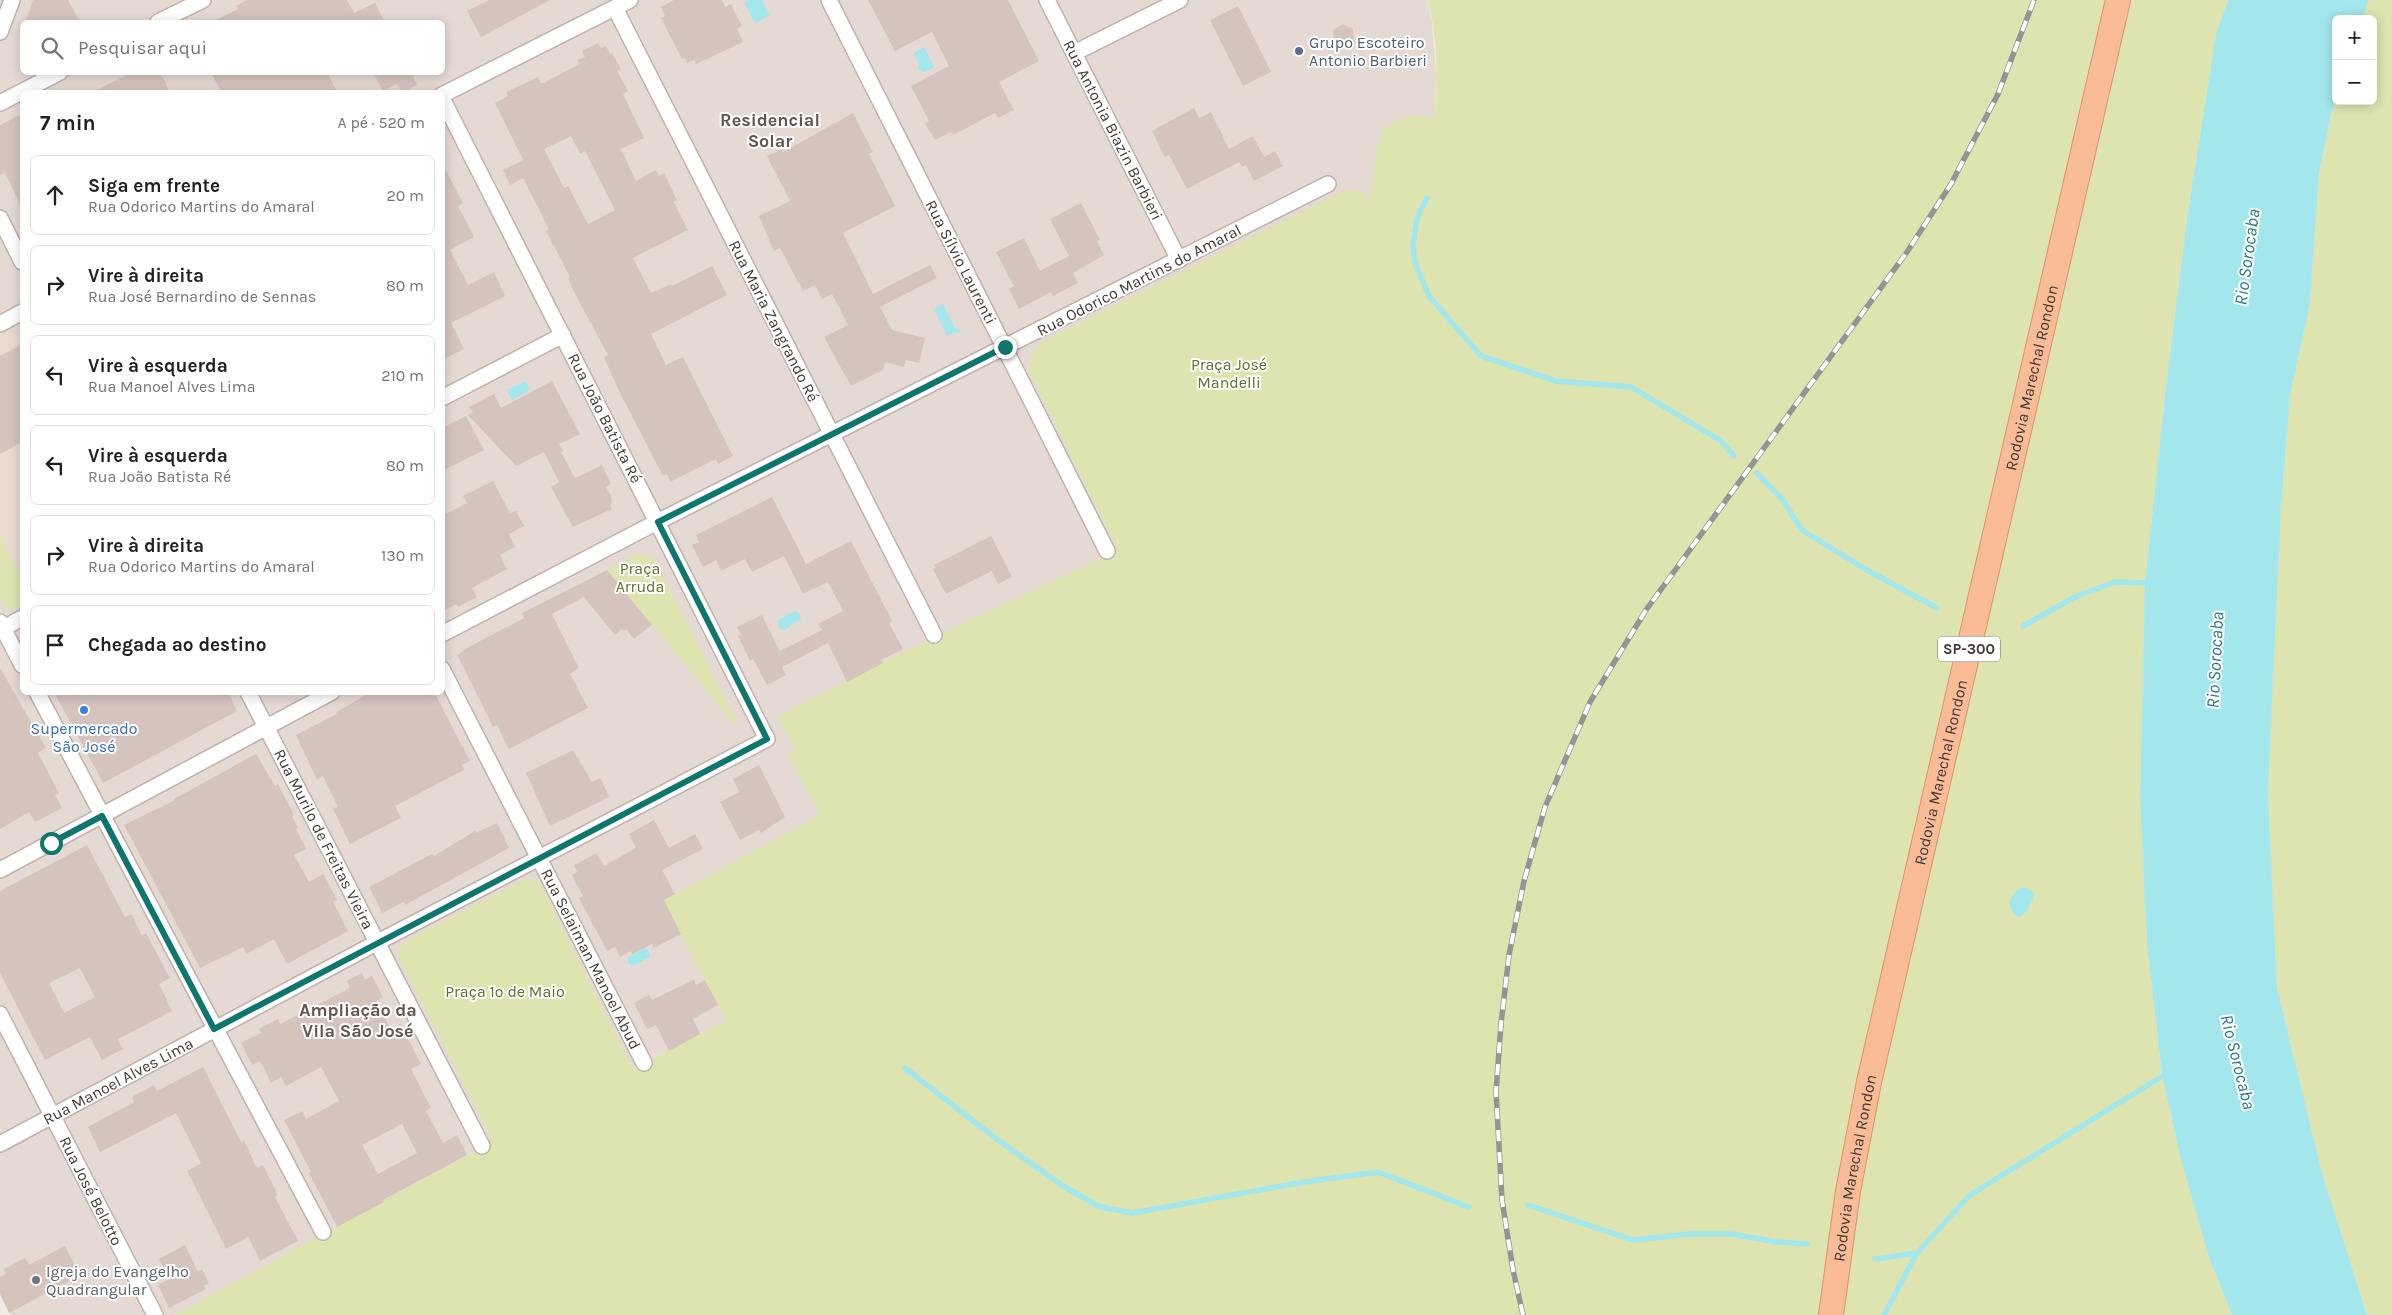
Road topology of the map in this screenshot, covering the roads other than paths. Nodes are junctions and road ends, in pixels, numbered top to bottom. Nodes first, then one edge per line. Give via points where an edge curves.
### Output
1 (12, 0) edge
2 (202, 0) edge
3 (630, 0) edge
4 (829, 0) edge
5 (1047, 0) edge
6 (1180, 0) edge
7 (2118, 0) edge
8 (615, 8) junction
9 (162, 20) edge
10 (0, 32) edge
11 (1074, 53) junction
12 (54, 75) edge
13 (25, 90) edge
14 (20, 93) edge
15 (445, 95) edge
16 (0, 103) edge
17 (445, 103) edge
18 (1328, 184) dead end
19 (0, 218) edge
20 (20, 258) edge
21 (1179, 260) junction
22 (20, 313) edge
23 (0, 324) edge
24 (563, 335) junction
25 (1005, 347) junction
26 (445, 396) edge
27 (832, 434) junction
28 (658, 522) junction
29 (1107, 551) dead end
30 (20, 619) edge
31 (1, 626) edge
32 (445, 632) edge
33 (934, 634) dead end
34 (20, 661) edge
35 (445, 675) edge
36 (39, 695) edge
37 (250, 695) edge
38 (327, 695) edge
39 (267, 728) junction
40 (767, 739) joint
41 (102, 816) junction
42 (539, 857) junction
43 (0, 870) edge
44 (378, 942) junction
45 (0, 1014) edge
46 (214, 1029) junction
47 (644, 1063) dead end
48 (52, 1116) junction
49 (0, 1144) edge
50 (482, 1146) dead end
51 (323, 1232) dead end
52 (154, 1315) edge
53 (1831, 1315) edge

1 - 10 street
2 - 9 street
3 - 8 street
4 - 25 street, Rua Sílvio Laurenti
5 - 11 street, Rua Antonia Biazin Barbieri
6 - 11 street
7 - 53 main road, Rodovia Marechal Rondon / SP-300 via 1870,1082 1848,1191
8 - 15 street
8 - 27 street, Rua Maria Zangrando Ré
11 - 21 street, Rua Antonia Biazin Barbieri
12 - 13 street
14 - 16 street
17 - 24 street, Rua João Batista Ré
18 - 21 street, Rua Odorico Martins do Amaral
19 - 20 street
21 - 25 street, Rua Odorico Martins do Amaral
22 - 23 street
24 - 26 street
24 - 28 street, Rua João Batista Ré
25 - 27 street, Rua Odorico Martins do Amaral
25 - 29 street, Rua Sílvio Laurenti
27 - 28 street, Rua Odorico Martins do Amaral
27 - 33 street, Rua Maria Zangrando Ré
28 - 32 street, Rua Odorico Martins do Amaral
28 - 40 street, Rua João Batista Ré
30 - 31 street
31 - 34 street
35 - 42 street, Rua Selaiman Manoel Abud
36 - 41 street
37 - 39 street, Rua Murilo de Freitas Vieira
38 - 39 street
39 - 41 street
39 - 44 street, Rua Murilo de Freitas Vieira
40 - 42 street, Rua Manoel Alves Lima
41 - 43 street
41 - 46 street
42 - 44 street, Rua Manoel Alves Lima
42 - 47 street, Rua Selaiman Manoel Abud
44 - 46 street, Rua Manoel Alves Lima
44 - 50 street, Rua Murilo de Freitas Vieira
45 - 48 street, Rua José Belotto
46 - 48 street, Rua Manoel Alves Lima
46 - 51 street
48 - 49 street, Rua Manoel Alves Lima
48 - 52 street, Rua José Belotto

